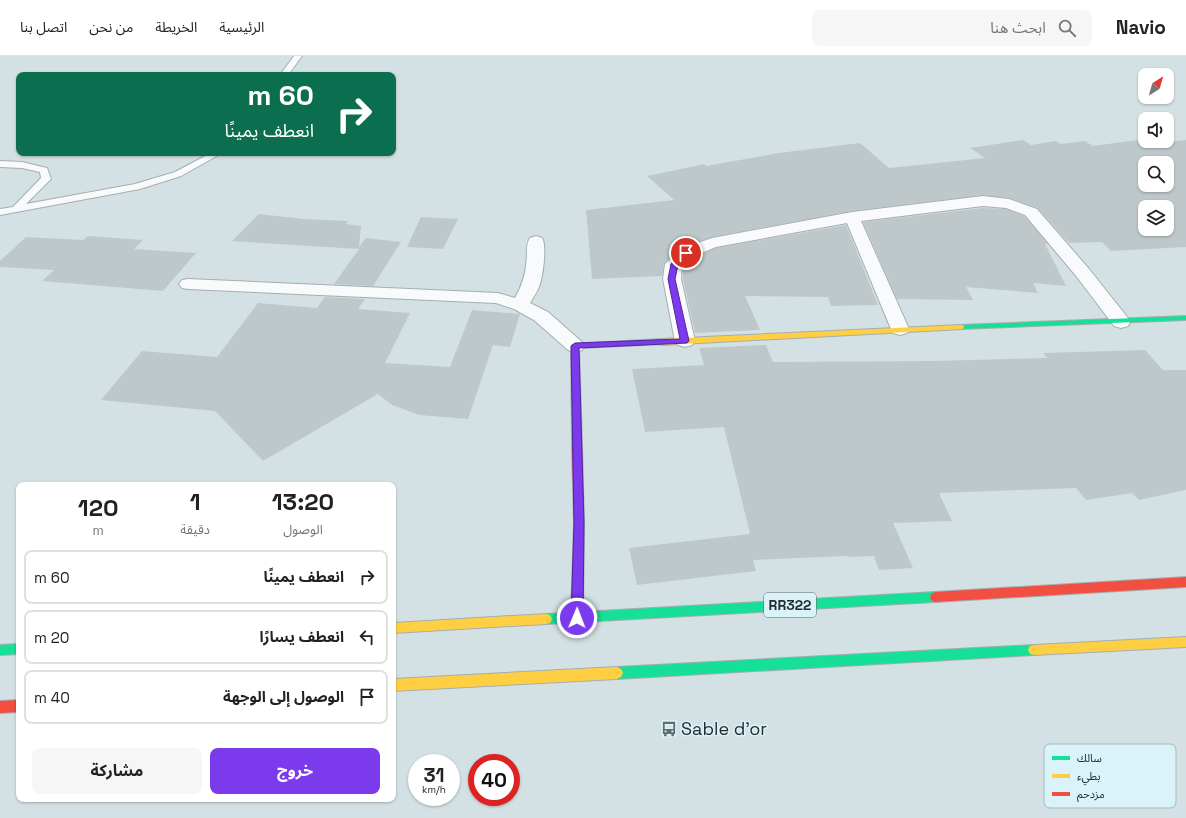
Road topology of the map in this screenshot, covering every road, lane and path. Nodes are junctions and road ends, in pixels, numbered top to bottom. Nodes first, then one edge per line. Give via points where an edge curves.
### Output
1 (298, 56) edge
2 (286, 72) edge
3 (212, 156) edge
4 (0, 164) edge
5 (16, 209) junction
6 (0, 212) edge
7 (852, 217) junction
8 (536, 241) dead end
9 (188, 284) dead end
10 (520, 304) junction
11 (1186, 318) edge
12 (1121, 322) junction
13 (900, 329) junction
14 (685, 341) junction
15 (575, 346) junction
16 (1186, 582) edge
17 (577, 618) junction
18 (396, 628) edge
19 (1186, 642) edge
20 (16, 649) edge
21 (0, 650) edge
22 (396, 685) edge
23 (16, 706) edge
24 (0, 707) edge

1 - 2 lane
3 - 5 lane via 178,174 136,187
4 - 5 lane via 44,170 46,179
5 - 6 lane
7 - 12 street via 983,201 1019,207 1031,212 1044,226
7 - 13 street
7 - 14 street via 712,243 686,253 674,264 672,279
8 - 10 street via 531,286
9 - 10 street via 498,298
10 - 15 street via 541,316
11 - 12 main road
12 - 13 main road
13 - 14 main road
14 - 15 main road
15 - 17 main road via 579,523
16 - 17 main road, RR322
17 - 18 main road, RR322
19 - 22 main road via 598,676
20 - 21 main road
23 - 24 main road

